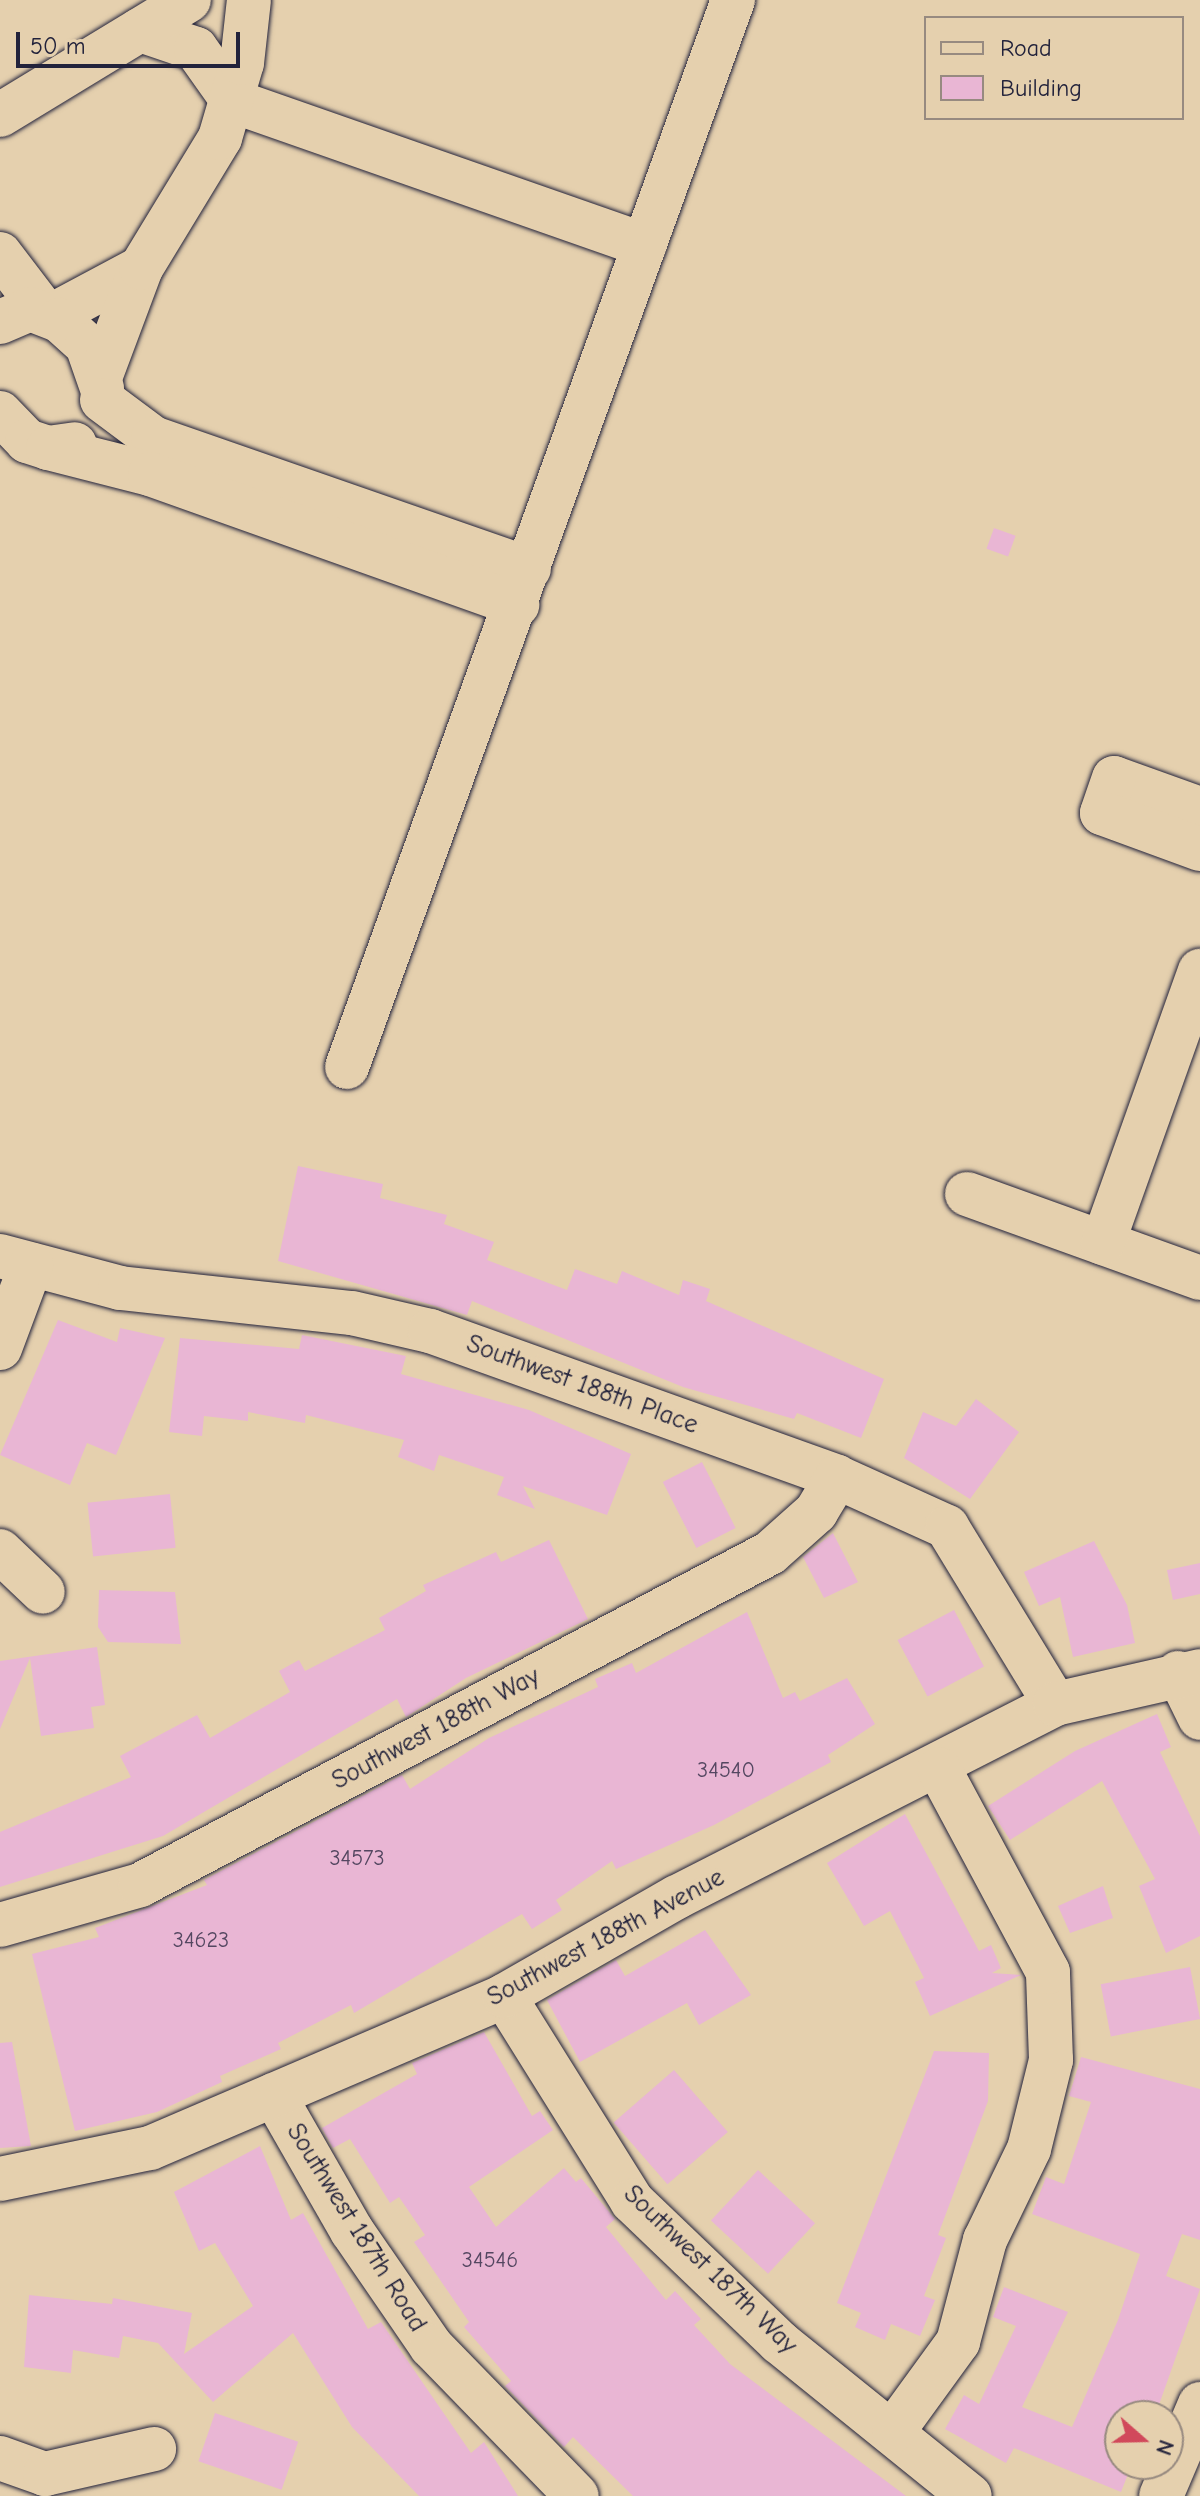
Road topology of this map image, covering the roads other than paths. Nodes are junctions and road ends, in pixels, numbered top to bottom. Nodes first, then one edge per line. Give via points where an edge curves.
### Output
1 (189, 0) edge
2 (249, 0) edge
3 (733, 0) edge
4 (140, 30) junction
5 (233, 101) junction
6 (0, 115) edge
7 (645, 245) junction
8 (0, 254) edge
9 (141, 268) junction
10 (48, 315) junction
11 (0, 322) edge
12 (101, 387) junction
13 (1, 416) edge
14 (48, 448) junction
15 (523, 587) junction
16 (1200, 809) edge
17 (1200, 849) edge
18 (1200, 971) edge
19 (347, 1067) dead end
20 (967, 1194) dead end
21 (1103, 1243) junction
22 (15, 1260) edge
23 (1200, 1278) edge
24 (0, 1348) edge
25 (837, 1477) junction
26 (0, 1551) edge
27 (43, 1592) dead end
28 (1189, 1672) edge
29 (1055, 1704) junction
30 (1200, 1718) edge
31 (939, 1769) junction
32 (0, 1925) edge
33 (504, 1996) junction
34 (274, 2095) junction
35 (0, 2179) edge
36 (1200, 2404) edge
37 (894, 2430) junction
38 (154, 2449) dead end
39 (0, 2458) edge
40 (577, 2496) edge
41 (970, 2496) edge
42 (1161, 2496) edge

1 - 4 street
2 - 5 street
3 - 7 street
4 - 5 street via 196,49
4 - 6 street
5 - 7 street
5 - 9 street via 197,185
7 - 15 street
8 - 10 street
9 - 10 street
9 - 12 street
10 - 11 street via 19,310
10 - 12 street via 81,336
12 - 14 street via 80,441
12 - 15 street via 127,426
13 - 14 street via 27,441
14 - 15 street
15 - 19 street
16 - 17 street via 1114,778 1102,813
18 - 21 street
20 - 21 street
21 - 23 street
22 - 24 street
22 - 25 street, Southwest 188th Place via 120,1288 352,1313 430,1331
25 - 29 street, Southwest 188th Place via 947,1527
25 - 32 street, Southwest 188th Way via 816,1512 770,1553 140,1885
26 - 27 street
28 - 29 street, Southwest 188th Avenue
28 - 30 street
29 - 31 street, Southwest 188th Avenue
31 - 33 street, Southwest 188th Avenue via 677,1897
31 - 37 street via 1048,1972 1051,2060 1029,2149 985,2240 958,2342
33 - 34 street, Southwest 188th Avenue
33 - 37 street, Southwest 187th Way via 632,2201 779,2342
34 - 35 street, Southwest 188th Avenue via 150,2148
34 - 40 street, Southwest 187th Road via 352,2231 431,2346
36 - 42 street
37 - 41 street, Southwest 187th Way
38 - 39 street via 45,2474

